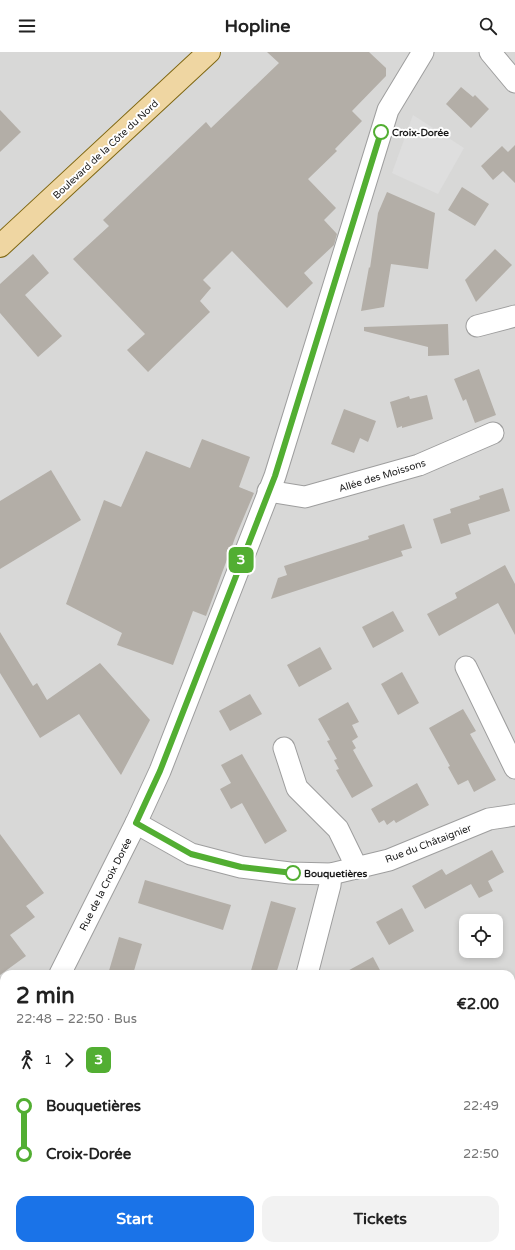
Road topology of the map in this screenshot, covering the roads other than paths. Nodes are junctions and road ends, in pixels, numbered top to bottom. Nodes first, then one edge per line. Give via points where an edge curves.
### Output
1 (210, 52) edge
2 (423, 52) edge
3 (490, 52) edge
4 (515, 82) edge
5 (0, 246) edge
6 (515, 316) edge
7 (477, 326) dead end
8 (493, 434) dead end
9 (268, 491) junction
10 (466, 667) dead end
11 (284, 748) dead end
12 (515, 768) edge
13 (515, 815) edge
14 (136, 823) junction
15 (357, 868) junction
16 (331, 874) junction
17 (62, 970) edge
18 (308, 970) edge

1 - 5 main road, Boulevard de la Côte du Nord
2 - 9 street, Rue de la Croix Dorée via 388,110 275,476
3 - 4 street
6 - 7 street
8 - 9 street, Allée des Moissons via 420,465 305,497
9 - 14 street, Rue de la Croix Dorée via 160,771
10 - 12 street
11 - 15 street via 297,788 338,829
13 - 15 street, Rue du Châtaignier via 489,819 389,860
14 - 16 street, Rue du Châtaignier via 198,856 241,867
14 - 17 street, Rue de la Croix Dorée
15 - 16 street, Rue du Châtaignier
16 - 18 street

